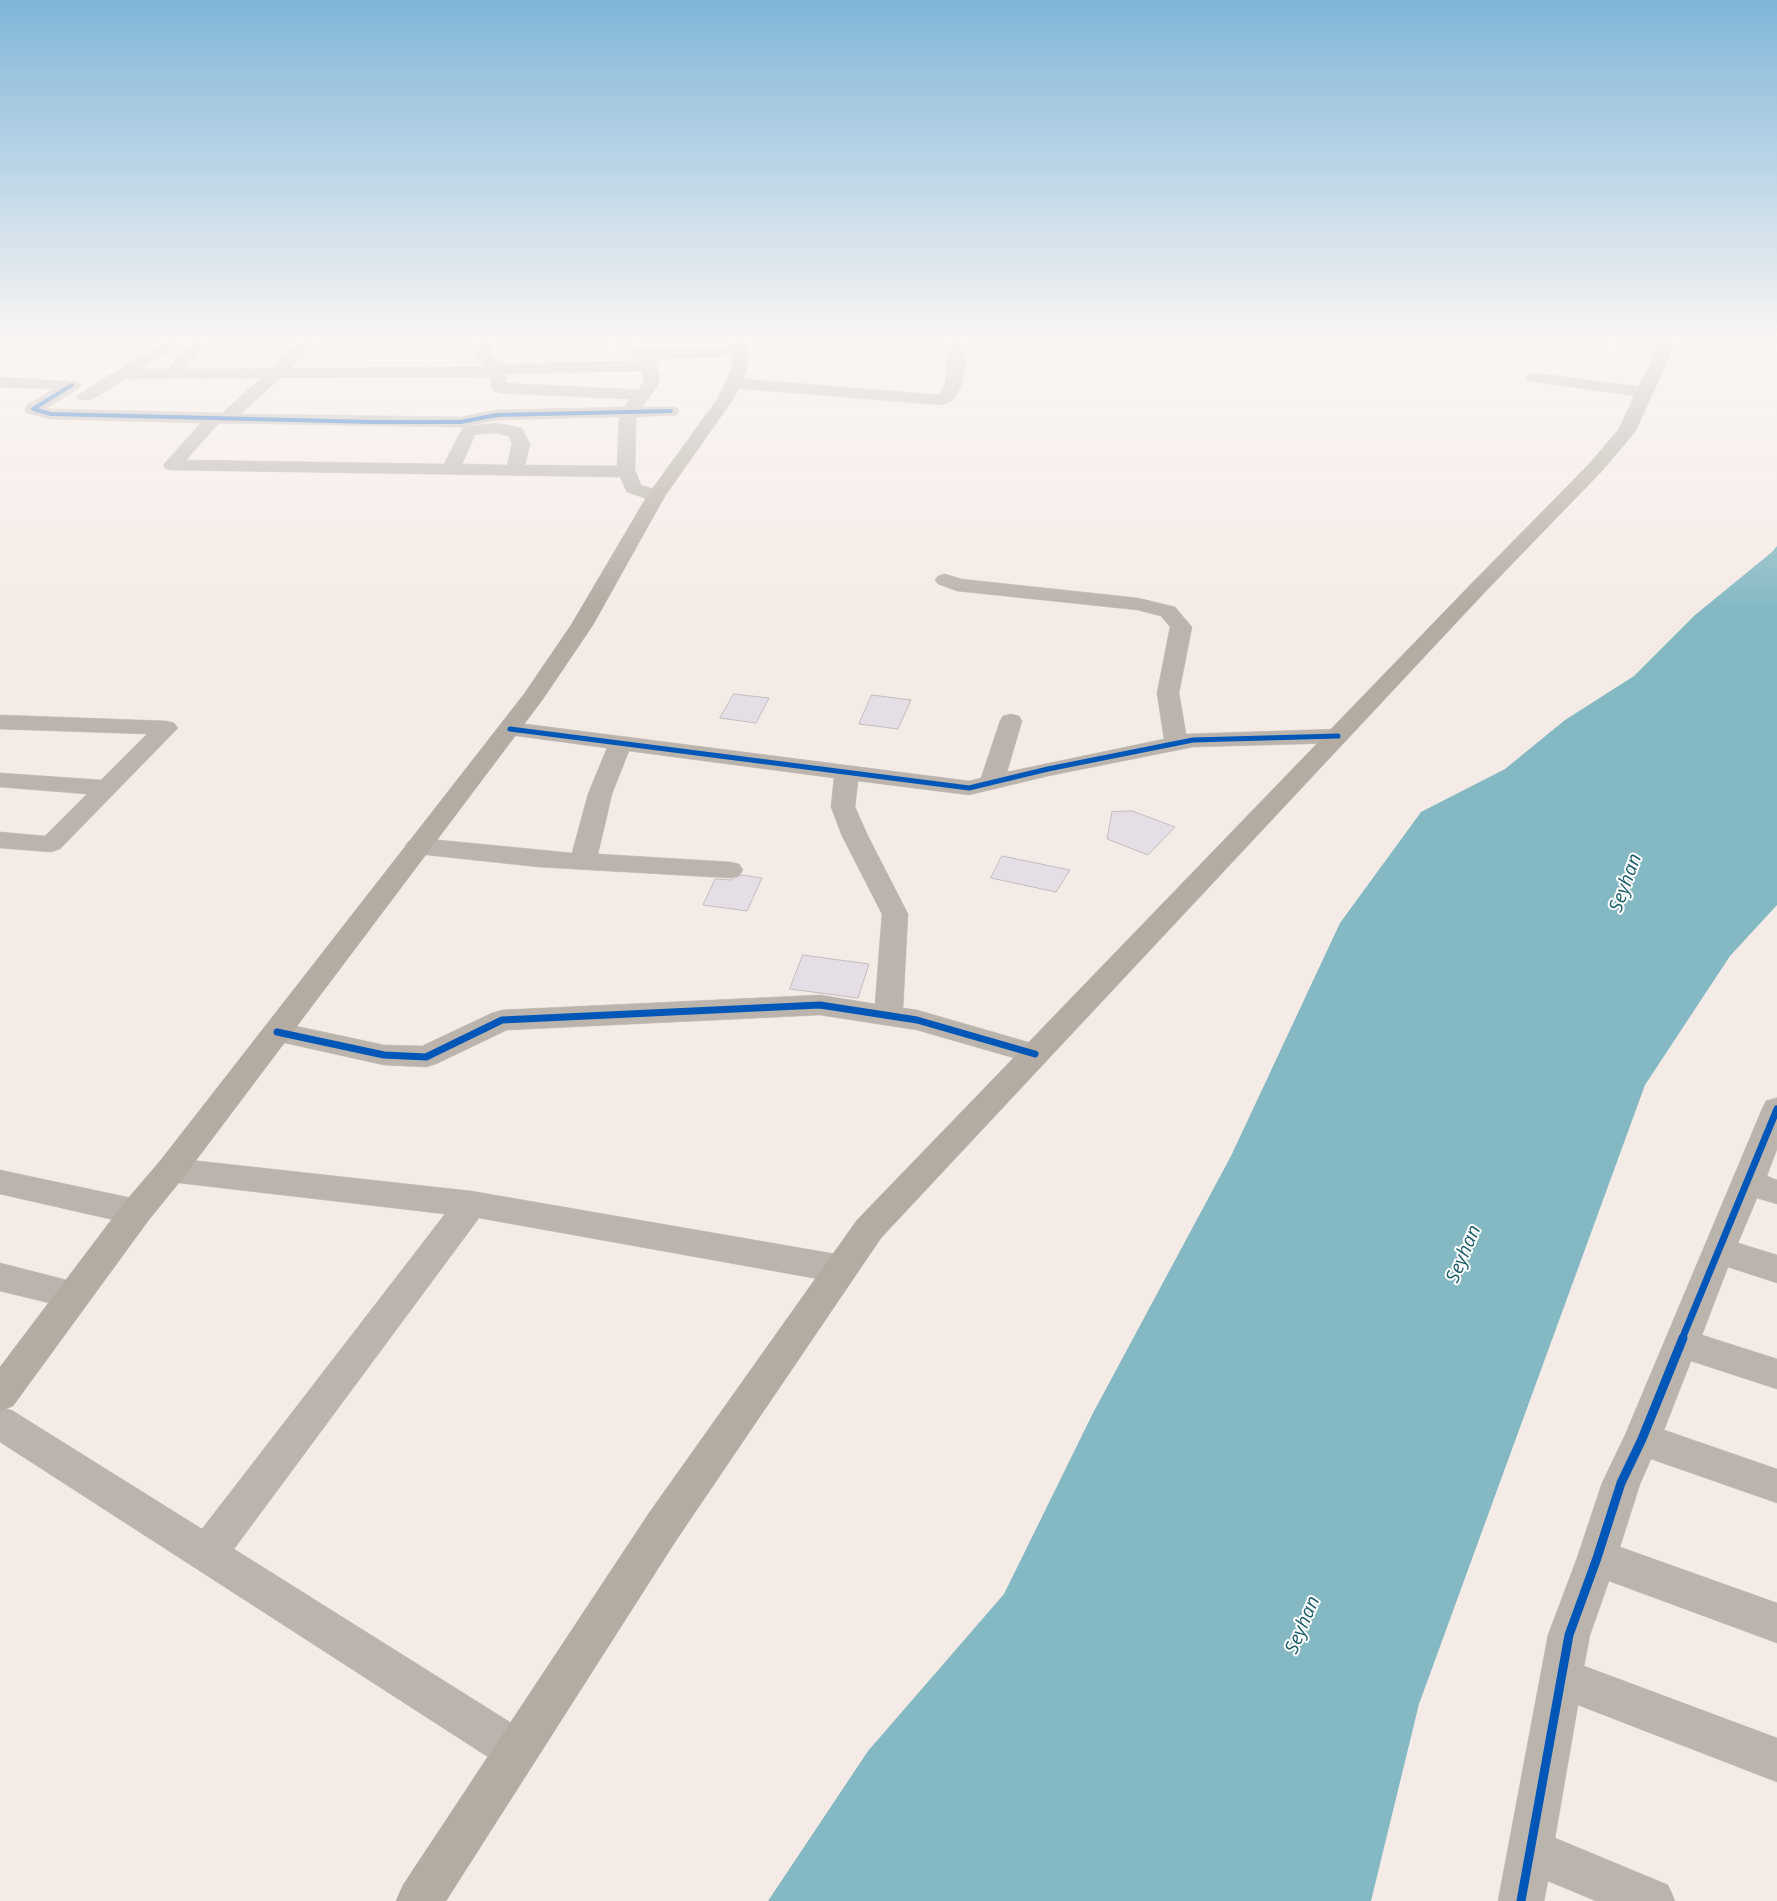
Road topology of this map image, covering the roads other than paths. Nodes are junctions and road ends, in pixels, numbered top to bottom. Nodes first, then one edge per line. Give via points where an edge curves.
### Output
1 (207, 431) edge
2 (463, 431) edge
3 (509, 431) edge
4 (628, 431) edge
5 (702, 431) edge
6 (1627, 431) edge
7 (450, 470) junction
8 (515, 471) junction
9 (627, 472) junction
10 (656, 496) junction
11 (945, 580) dead end
12 (1012, 720) dead end
13 (0, 722) edge
14 (510, 729) junction
15 (1338, 736) junction
16 (621, 742) junction
17 (1176, 744) junction
18 (847, 772) junction
19 (0, 780) edge
20 (992, 782) junction
21 (107, 788) junction
22 (0, 840) edge
23 (418, 846) junction
24 (583, 862) junction
25 (730, 870) dead end
26 (888, 1015) junction
27 (277, 1032) junction
28 (1035, 1054) junction
29 (1775, 1120) edge
30 (171, 1170) junction
31 (0, 1182) edge
32 (1762, 1188) edge
33 (471, 1204) junction
34 (136, 1212) junction
35 (1718, 1250) junction
36 (841, 1269) junction
37 (1777, 1270) edge
38 (0, 1277) edge
39 (74, 1295) junction
40 (1681, 1343) junction
41 (1777, 1374) edge
42 (5, 1381) edge
43 (0, 1422) edge
44 (1642, 1439) junction
45 (1777, 1486) edge
46 (208, 1554) junction
47 (1597, 1558) junction
48 (1777, 1623) edge
49 (1562, 1678) junction
50 (517, 1751) junction
51 (1777, 1760) edge
52 (1538, 1834) junction
53 (419, 1901) edge
54 (1521, 1901) edge
55 (1539, 1901) edge
56 (1652, 1901) edge

1 - 7 street via 172,465
2 - 7 street
3 - 8 street via 516,432 521,444
4 - 9 street
5 - 10 main road
6 - 15 main road via 1595,468
7 - 8 street
8 - 9 street
9 - 10 street via 633,488
10 - 14 main road via 582,625
11 - 17 street via 957,586 1138,604 1168,611 1181,627 1168,693
12 - 20 street
13 - 21 street via 166,728
14 - 16 street
14 - 23 main road
15 - 17 street via 1193,740
15 - 28 main road
16 - 18 street
16 - 24 street via 600,794
17 - 20 street
18 - 20 street via 969,788
18 - 26 street via 843,807 896,914
19 - 21 street
21 - 22 street via 51,844
23 - 24 street
23 - 27 main road
24 - 25 street
26 - 27 street via 820,1005 502,1020 426,1057 384,1055
26 - 28 street via 917,1020
27 - 30 main road
28 - 36 main road via 869,1229
29 - 32 street
30 - 33 street
30 - 34 main road
31 - 34 street
32 - 35 street
33 - 36 street
33 - 46 street
34 - 39 main road
35 - 37 street
35 - 40 street
36 - 50 main road via 663,1526
38 - 39 street
39 - 42 main road
40 - 41 street
40 - 44 street
43 - 46 street
44 - 45 street
44 - 47 street via 1621,1483
46 - 50 street
47 - 48 street
47 - 49 street via 1569,1635
49 - 51 street
49 - 52 street
50 - 53 main road
52 - 54 street
52 - 55 street
52 - 56 street

